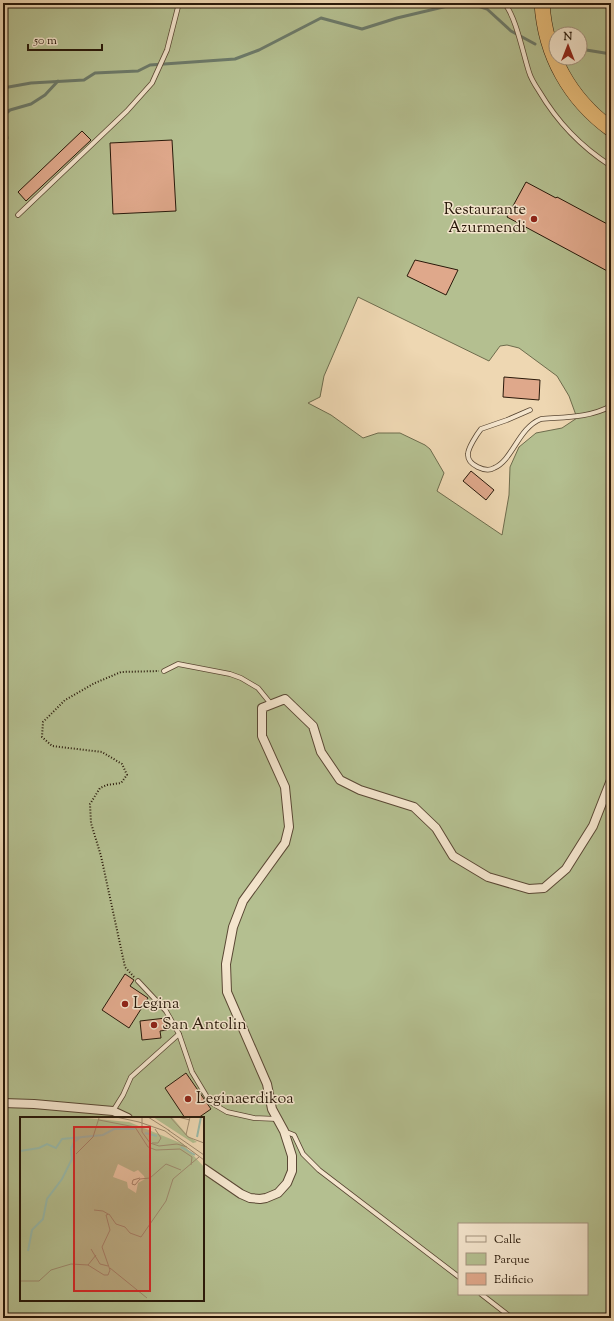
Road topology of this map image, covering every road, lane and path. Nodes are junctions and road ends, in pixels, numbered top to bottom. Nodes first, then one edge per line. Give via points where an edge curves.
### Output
1 (179, 3) edge
2 (504, 3) edge
3 (542, 3) edge
4 (570, 86) junction
5 (611, 120) edge
6 (611, 129) edge
7 (611, 166) edge
8 (18, 215) dead end
9 (611, 406) edge
10 (530, 410) dead end
11 (164, 671) joint
12 (272, 705) junction
13 (611, 780) edge
14 (138, 981) joint
15 (179, 1034) junction
16 (3, 1104) edge
17 (113, 1111) junction
18 (126, 1117) edge
19 (277, 1119) junction
20 (284, 1131) junction
21 (204, 1169) edge
22 (458, 1276) edge
23 (482, 1295) edge
24 (512, 1318) edge

1 - 8 lane via 164,57 152,83 127,111
2 - 7 lane via 510,12 529,74 544,100 562,126 586,149
3 - 4 highway via 547,38 555,60
4 - 5 highway
4 - 6 highway via 583,105
9 - 10 lane via 584,416 536,422 527,428 504,461 493,469 482,469 470,460 468,451 481,429
11 - 12 lane via 178,664 200,670 218,671 258,688
11 - 14 path via 122,672 95,683 65,700 43,722 42,737 52,746 102,752 122,764 127,775 122,783 100,788 90,804 91,823 101,856 125,967
12 - 13 street via 285,699 312,726 320,752 340,780 360,790 414,807 436,828 453,856 488,877 529,889 544,888 566,869 593,826
12 - 19 street via 262,708 262,736 285,787 289,827 285,843 243,901 233,927 226,964 227,992 267,1084 272,1109
14 - 15 lane via 166,1011
15 - 17 lane via 132,1077
15 - 19 lane via 192,1072 210,1102 227,1112 254,1118
16 - 17 street
17 - 18 street
19 - 20 street
20 - 21 street via 292,1156 292,1171 283,1188 272,1196 260,1199 245,1197
20 - 22 lane via 294,1135 303,1154 319,1170
23 - 24 lane

